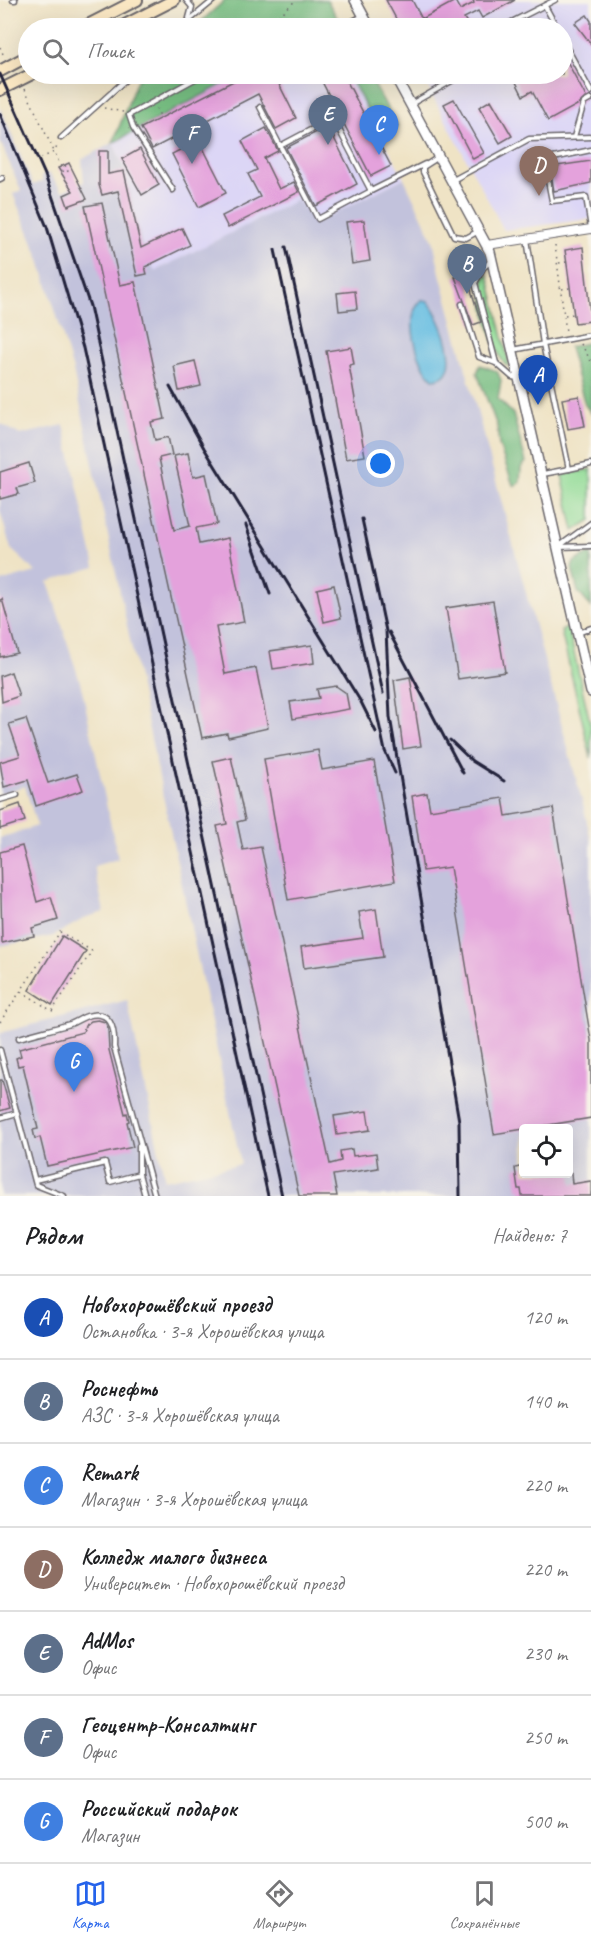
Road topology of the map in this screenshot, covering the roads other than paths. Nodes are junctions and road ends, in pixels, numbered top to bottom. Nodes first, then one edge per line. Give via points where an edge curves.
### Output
1 (136, 0) edge
2 (179, 0) edge
3 (186, 0) edge
4 (214, 0) edge
5 (355, 0) edge
6 (555, 0) edge
7 (171, 2) edge
8 (545, 6) junction
9 (363, 15) junction
10 (101, 18) edge
11 (139, 18) edge
12 (188, 18) edge
13 (192, 18) edge
14 (357, 18) edge
15 (365, 18) edge
16 (520, 18) edge
17 (552, 18) edge
18 (573, 59) edge
19 (18, 61) edge
20 (0, 71) edge
21 (18, 81) edge
22 (121, 84) edge
23 (185, 84) edge
24 (399, 84) edge
25 (447, 84) edge
26 (0, 90) edge
27 (591, 92) edge
28 (591, 99) edge
29 (411, 105) junction
30 (260, 107) dead end
31 (591, 136) edge
32 (574, 137) junction
33 (61, 138) road end
34 (280, 146) junction
35 (591, 150) edge
36 (439, 156) junction
37 (425, 164) junction
38 (452, 180) junction
39 (173, 190) dead end
40 (371, 191) junction
41 (591, 229) edge
42 (481, 231) junction
43 (527, 239) junction
44 (487, 245) junction
45 (492, 260) junction
46 (462, 304) dead end
47 (591, 335) edge
48 (543, 344) junction
49 (513, 350) junction
50 (496, 363) junction
51 (519, 378) junction
52 (591, 464) edge
53 (569, 469) junction
54 (541, 474) junction
55 (591, 523) edge
56 (591, 546) edge
57 (558, 547) junction
58 (591, 628) edge
59 (578, 633) junction
60 (591, 692) edge
61 (18, 795) dead end
62 (0, 800) edge
63 (19, 1038) dead end
64 (0, 1050) edge
65 (17, 1113) junction
66 (0, 1118) edge
67 (138, 1142) junction
68 (139, 1174) junction
69 (35, 1180) junction
70 (64, 1196) edge
71 (145, 1196) edge
72 (155, 1196) edge

1 - 10 main road
2 - 7 lane
3 - 12 lane via 192,8
4 - 13 lane
5 - 9 street
6 - 8 lane
7 - 11 main road
8 - 16 lane
8 - 17 lane
9 - 14 lane
9 - 15 street
18 - 27 lane
19 - 20 main road
21 - 26 main road
22 - 33 lane
23 - 39 lane via 129,115
24 - 29 street
25 - 29 lane
28 - 32 lane via 584,103
29 - 36 street
30 - 34 lane
31 - 32 lane
32 - 38 lane via 529,140
34 - 40 lane via 333,118
34 - 40 lane via 318,219
35 - 41 lane via 544,160 552,201 586,197
36 - 37 lane
36 - 38 street
37 - 40 lane
37 - 42 lane via 423,172 454,236 466,238
38 - 42 street
41 - 43 street
42 - 44 street
43 - 44 street
43 - 48 lane
44 - 45 street
45 - 49 street
45 - 50 lane via 475,283
46 - 50 lane via 479,357
47 - 48 lane
48 - 49 lane
48 - 53 lane
49 - 51 street
50 - 51 lane
51 - 54 street
52 - 53 lane
53 - 54 lane
54 - 57 street
55 - 57 lane
56 - 57 lane
57 - 59 street
58 - 59 lane
59 - 60 street
61 - 62 lane
63 - 67 lane via 87,1016 102,1014 110,1019
64 - 65 lane
65 - 66 lane
65 - 69 lane
67 - 68 lane
67 - 72 lane
68 - 69 lane via 110,1182 105,1163
68 - 71 lane
69 - 70 lane via 36,1185

